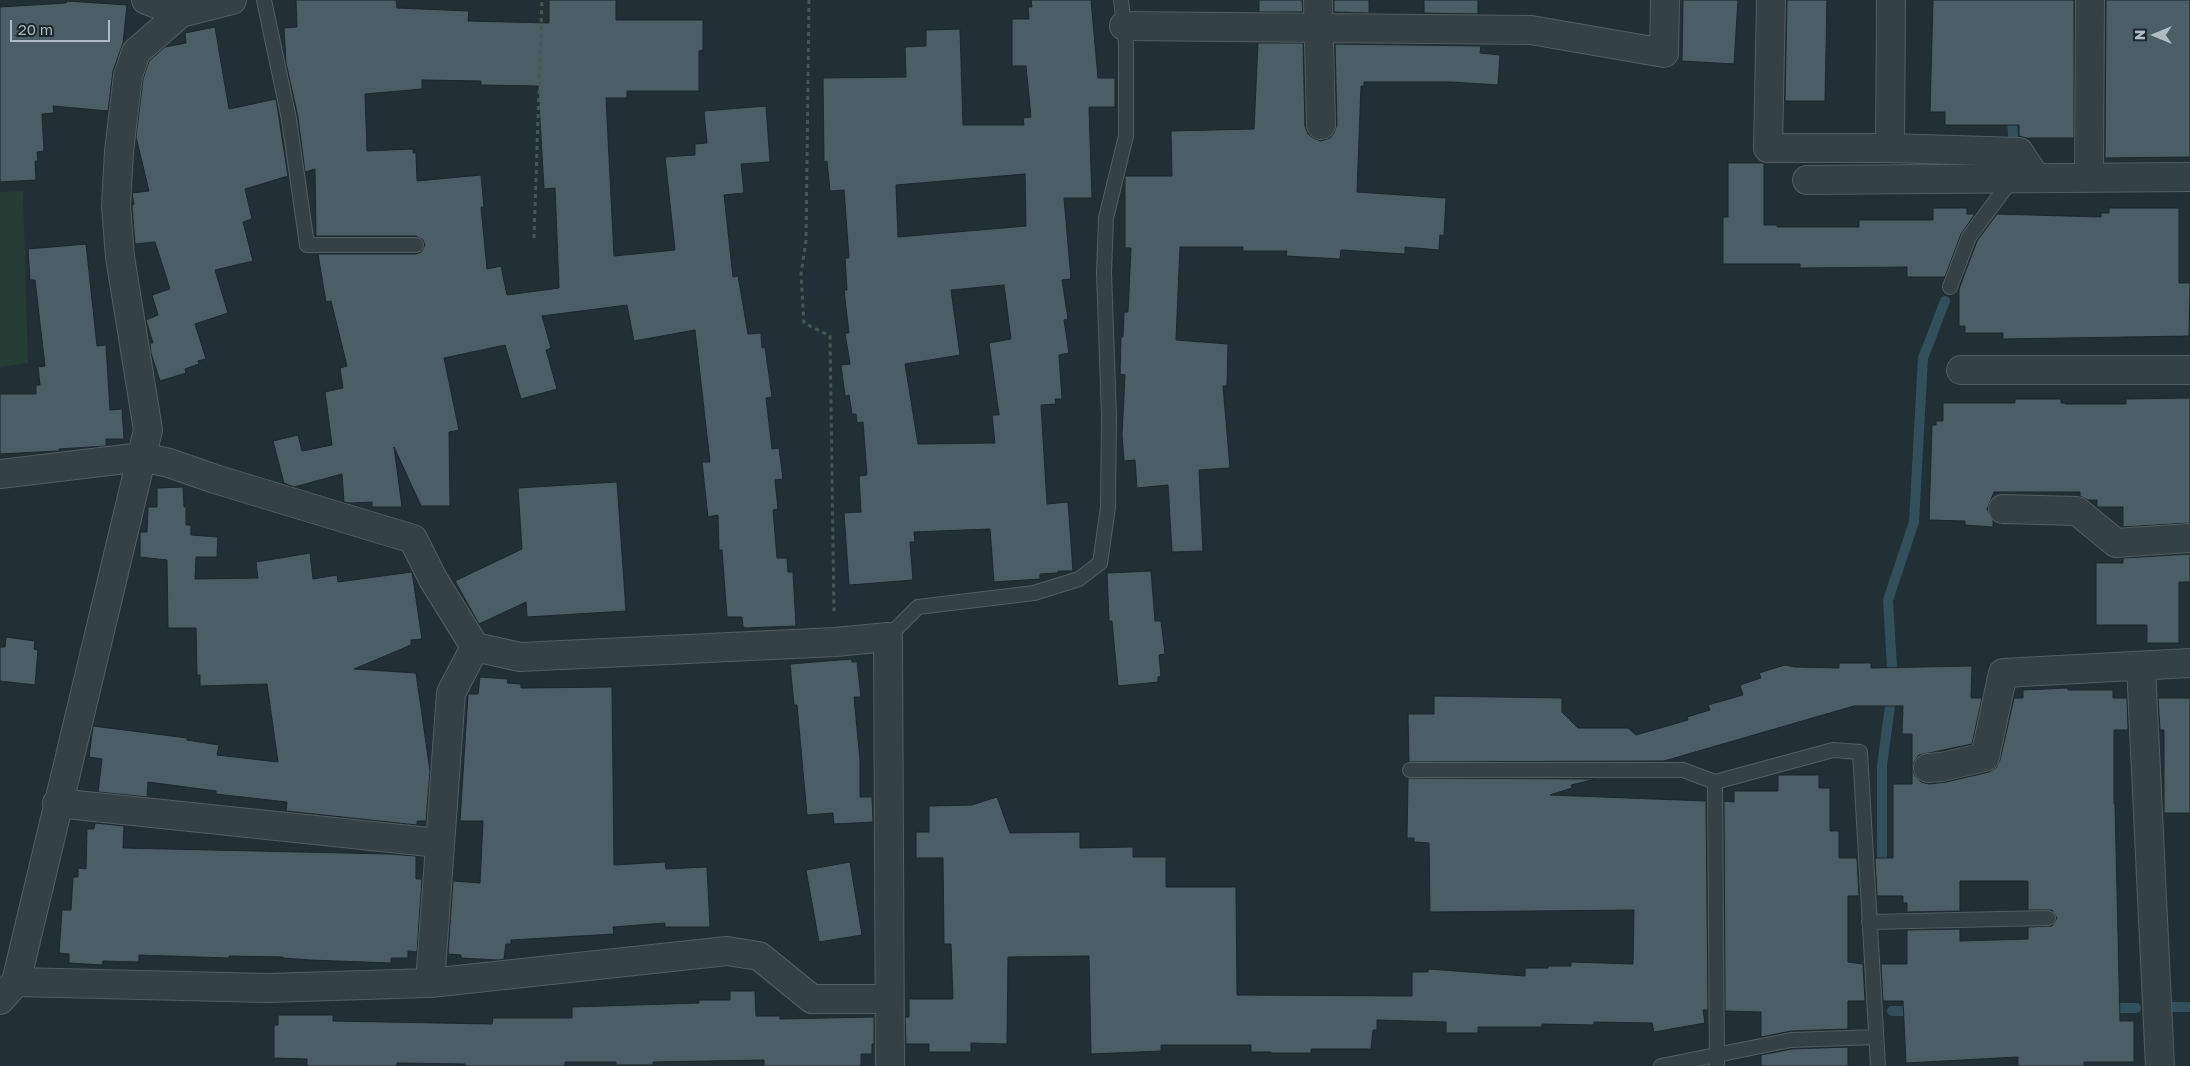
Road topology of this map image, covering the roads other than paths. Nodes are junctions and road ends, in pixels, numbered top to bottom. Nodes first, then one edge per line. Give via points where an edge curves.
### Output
1 (146, 0) edge
2 (232, 0) edge
3 (264, 0) edge
4 (1318, 0) edge
5 (1665, 0) edge
6 (1771, 0) edge
7 (1892, 0) edge
8 (2090, 0) edge
9 (181, 13) junction
10 (1122, 13) edge
11 (1318, 27) junction
12 (1321, 125) dead end
13 (1890, 148) junction
14 (2190, 177) edge
15 (2089, 178) junction
16 (2024, 179) junction
17 (1808, 180) dead end
18 (416, 245) dead end
19 (1950, 287) dead end
20 (1961, 370) dead end
21 (2190, 370) edge
22 (142, 457) junction
23 (0, 474) edge
24 (2003, 509) dead end
25 (2190, 538) edge
26 (888, 637) junction
27 (475, 647) junction
28 (2190, 663) edge
29 (2140, 666) junction
30 (1928, 768) dead end
31 (1410, 770) dead end
32 (1715, 782) junction
33 (57, 803) junction
34 (439, 843) junction
35 (2048, 918) dead end
36 (1869, 922) junction
37 (430, 983) junction
38 (8, 991) edge
39 (889, 999) junction
40 (1876, 1037) junction
41 (1717, 1061) edge
42 (890, 1066) edge
43 (1662, 1066) edge
44 (1878, 1066) edge
45 (2160, 1066) edge

1 - 9 street
2 - 9 street
3 - 18 lane via 289,119 307,245
4 - 11 street
5 - 11 street via 1664,53 1531,30
6 - 13 street via 1768,148
7 - 13 street
8 - 15 street
9 - 22 street via 136,52 128,76 119,151 116,206 120,257 148,430
10 - 11 street
10 - 26 lane via 1126,42 1126,136 1106,218 1108,507 1100,563 1079,579 1034,593 918,607
11 - 12 street
13 - 16 street via 2019,152
14 - 15 street
15 - 16 street
16 - 17 street via 1916,191
16 - 19 lane via 1969,237
20 - 21 street
22 - 23 street
22 - 27 street via 413,539 433,579
22 - 33 street
24 - 25 street via 2077,511 2116,543
26 - 27 street via 520,658
26 - 39 street
27 - 34 street via 452,693
28 - 29 street
29 - 30 street via 2003,673 1984,758
29 - 45 street
31 - 32 lane via 1683,770
32 - 36 lane via 1833,750 1860,752
32 - 41 lane
33 - 34 street
33 - 38 street
34 - 37 street
35 - 36 lane
36 - 40 lane
37 - 38 street
37 - 39 street via 727,951 759,956 812,999
39 - 42 street
40 - 41 lane via 1792,1040
40 - 44 lane
41 - 43 lane

